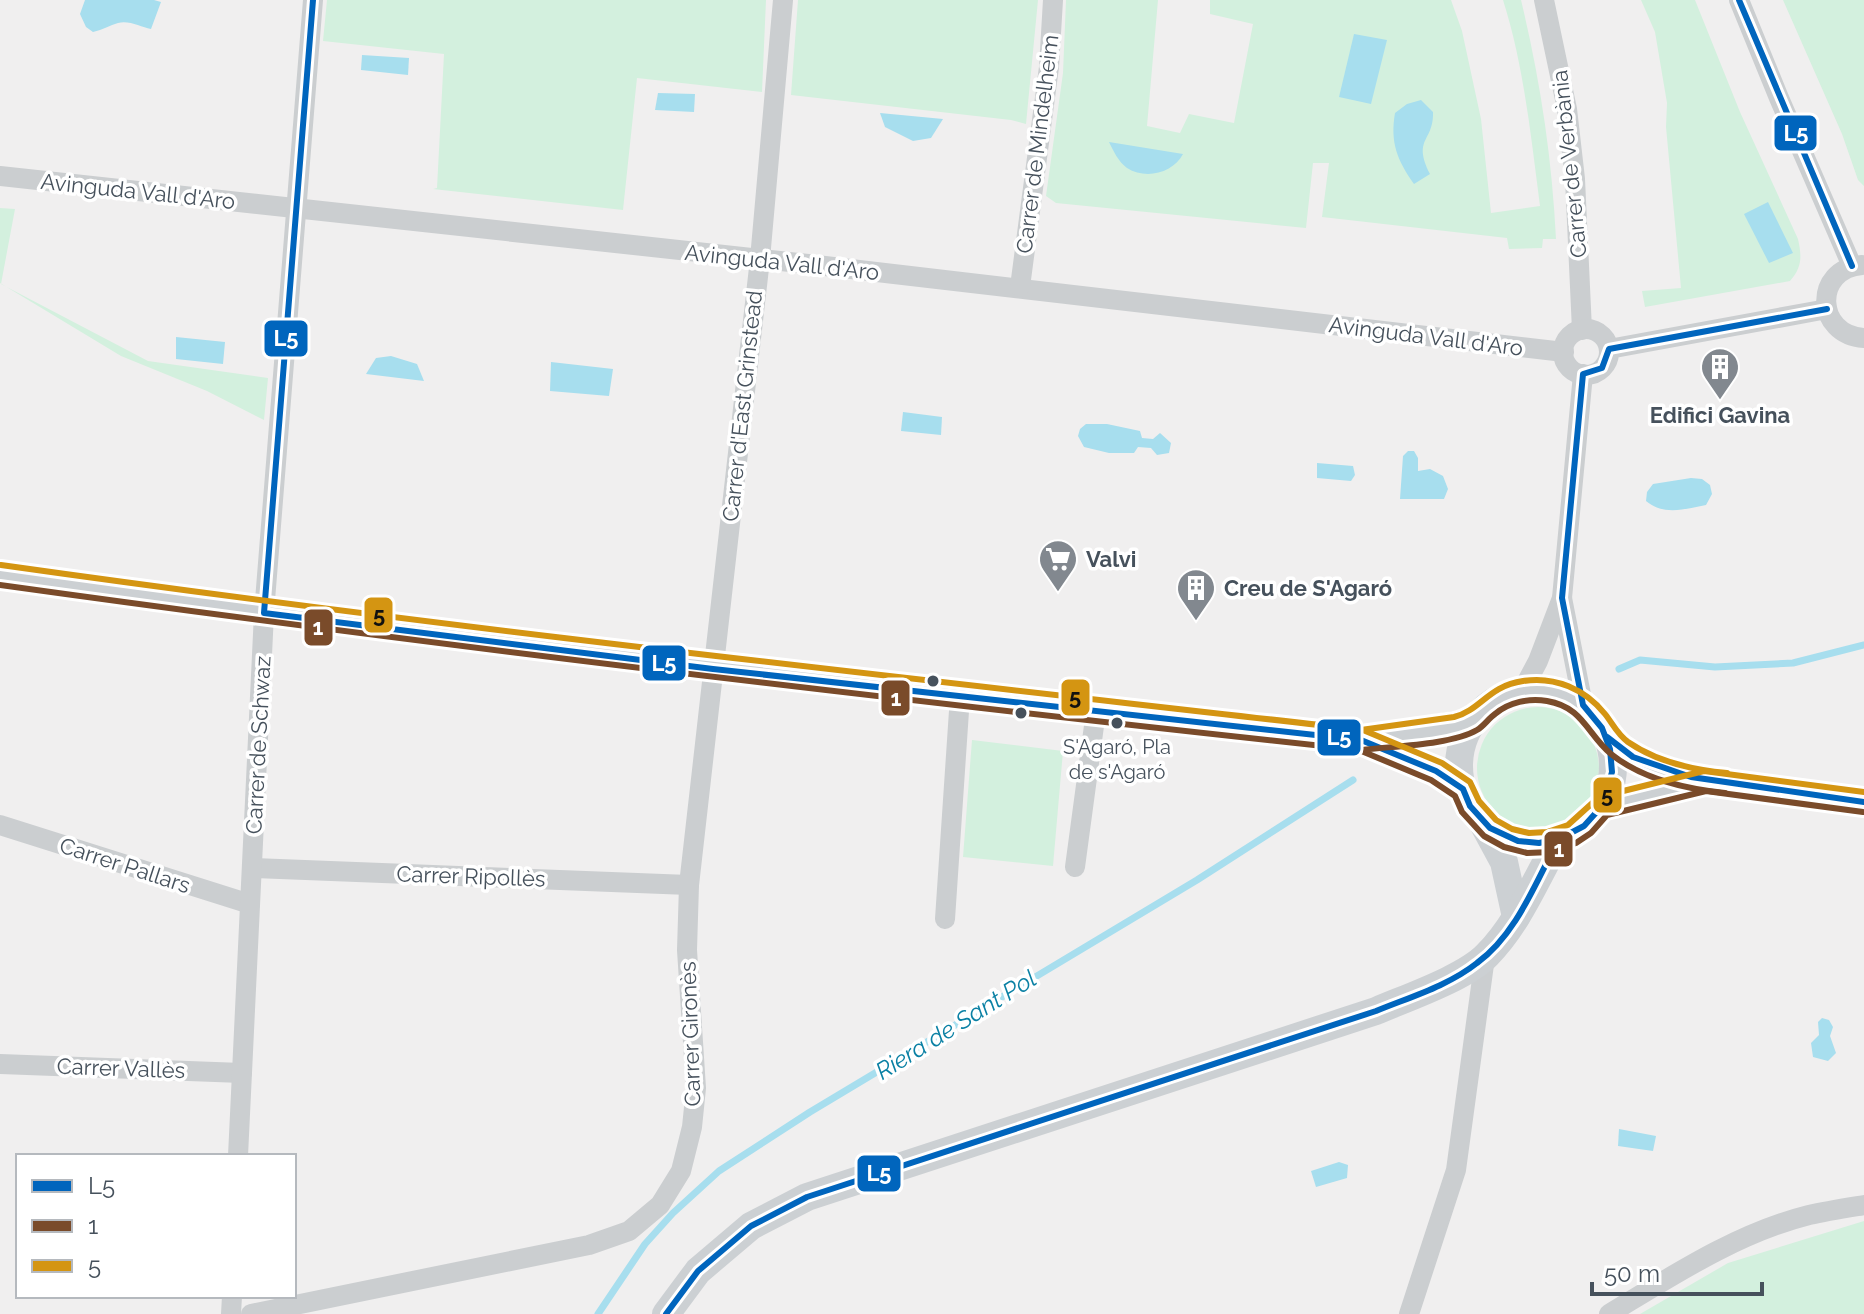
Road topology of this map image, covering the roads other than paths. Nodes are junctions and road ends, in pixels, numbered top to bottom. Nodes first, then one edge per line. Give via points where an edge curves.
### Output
1 (313, 0) edge
2 (783, 0) edge
3 (1053, 0) edge
4 (1544, 0) edge
5 (1739, 0) edge
6 (0, 176) edge
7 (298, 208) junction
8 (760, 259) junction
9 (1858, 265) edge
10 (1020, 287) junction
11 (1827, 309) junction
12 (1582, 330) junction
13 (1864, 338) edge
14 (1609, 349) junction
15 (1564, 352) junction
16 (1583, 374) junction
17 (0, 575) edge
18 (1562, 598) junction
19 (264, 613) junction
20 (713, 669) junction
21 (1522, 691) junction
22 (960, 696) junction
23 (1583, 705) junction
24 (1096, 711) junction
25 (1473, 722) junction
26 (1607, 737) junction
27 (1361, 740) junction
28 (1705, 781) junction
29 (1463, 789) junction
30 (1864, 802) edge
31 (1602, 806) junction
32 (1482, 820) junction
33 (0, 825) edge
34 (1559, 839) junction
35 (1075, 867) dead end
36 (252, 868) junction
37 (689, 885) junction
38 (250, 904) junction
39 (1516, 917) junction
40 (945, 919) dead end
41 (1485, 957) junction
42 (0, 1064) edge
43 (242, 1073) junction
44 (238, 1154) edge
45 (1864, 1205) edge
46 (251, 1314) edge
47 (666, 1314) edge
48 (1409, 1314) edge
49 (1609, 1314) edge

1 - 7 street, Carrer de Schwaz
2 - 8 street, Carrer d'East Grinstead
3 - 10 street, Carrer de Mindelheim
4 - 12 street, Carrer de Verbània via 1569,123
5 - 9 street
6 - 7 street, Avinguda Vall d'Aro
7 - 8 street, Avinguda Vall d'Aro
7 - 19 street, Carrer de Schwaz
8 - 10 street, Avinguda Vall d'Aro
8 - 20 street, Carrer d'East Grinstead
9 - 11 street via 1833,280
10 - 15 street, Avinguda Vall d'Aro
11 - 13 street via 1843,332
11 - 14 street
12 - 14 street via 1601,334
12 - 15 street via 1569,336
14 - 16 street via 1603,367
15 - 16 street via 1568,366
16 - 18 street
17 - 19 main road
18 - 21 street
18 - 23 street
19 - 20 main road
19 - 36 street, Carrer de Schwaz
20 - 22 main road
20 - 37 street, Carrer Gironès
21 - 23 main road via 1549,691
21 - 25 main road via 1497,700
22 - 24 main road
22 - 40 street
23 - 26 main road
24 - 27 main road
24 - 35 street
25 - 27 main road
25 - 29 main road via 1461,755
26 - 28 main road via 1634,758
26 - 31 main road via 1612,772
27 - 29 main road via 1436,771
28 - 30 main road
28 - 31 main road
29 - 32 main road
31 - 34 main road via 1584,826
32 - 34 main road via 1518,841
32 - 39 main road via 1504,862
33 - 38 street, Carrer Pallars
34 - 39 main road
36 - 37 street, Carrer Ripollès
36 - 38 street, Carrer de Schwaz
37 - 46 street, Carrer Gironès via 687,950 696,1088 681,1171 660,1205 629,1231 589,1245
38 - 43 street, Carrer de Schwaz
39 - 41 main road
41 - 47 main road via 1442,983 1376,1011 807,1197 751,1226 698,1271
41 - 48 street via 1456,1170
42 - 43 street, Carrer Vallès
43 - 44 street, Carrer de Schwaz
45 - 49 street via 1807,1216 1754,1235

